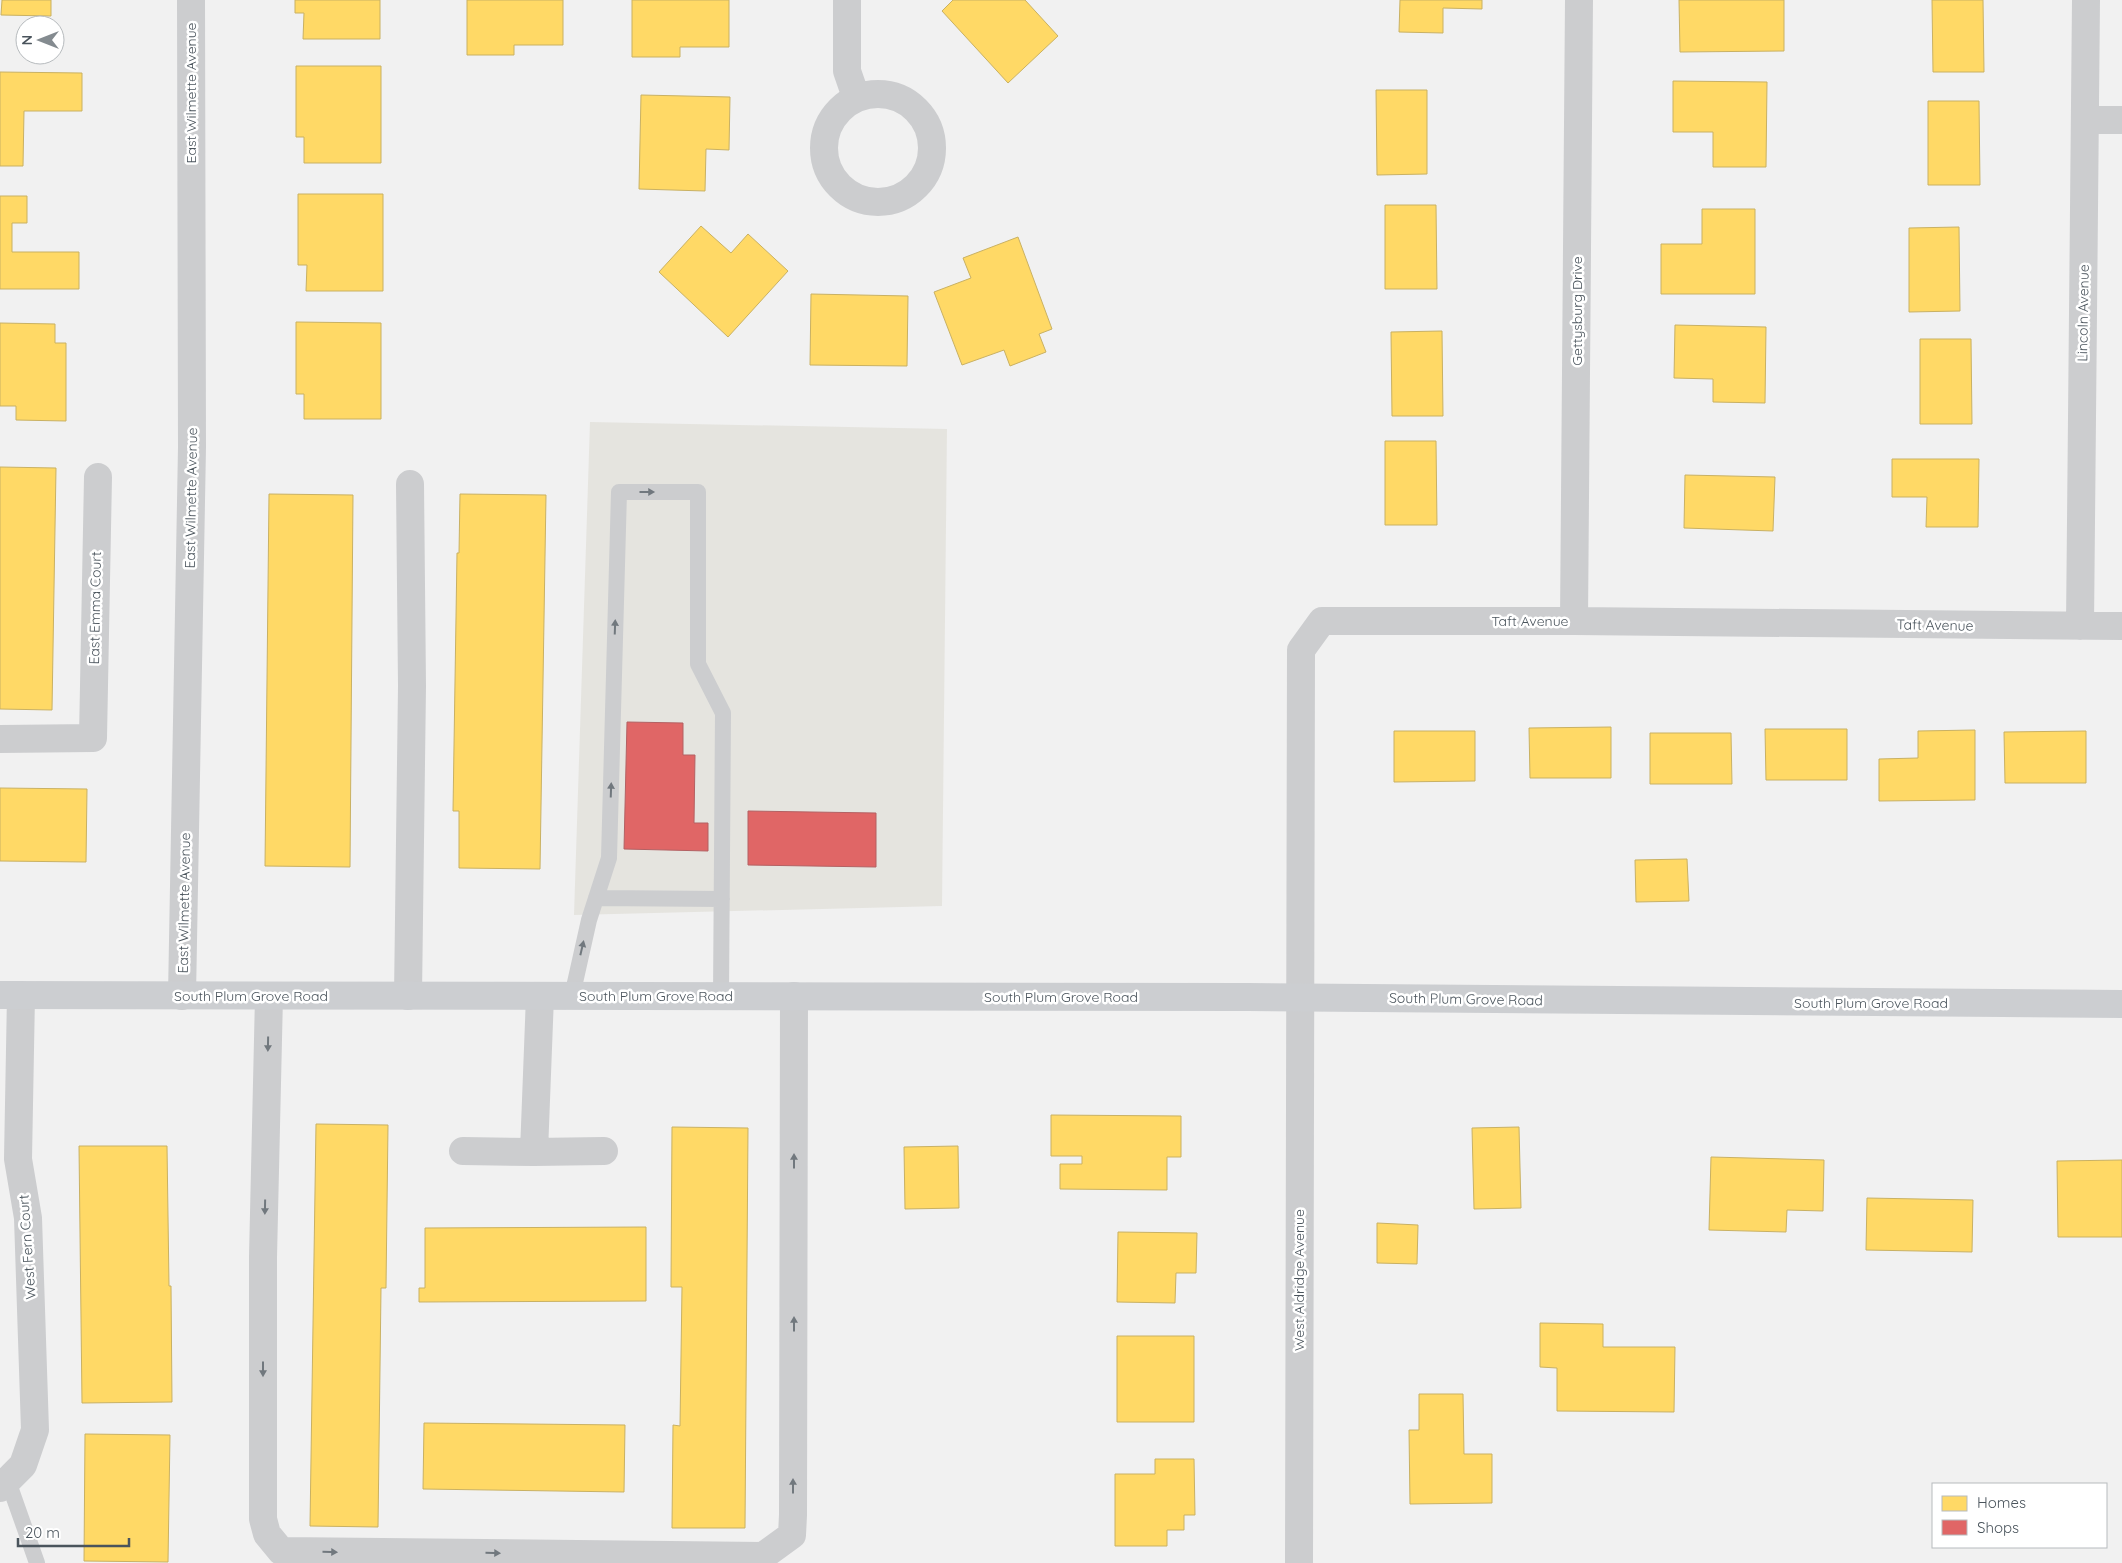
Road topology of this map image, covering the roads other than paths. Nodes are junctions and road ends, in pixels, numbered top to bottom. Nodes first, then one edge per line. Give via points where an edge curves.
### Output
1 (191, 0) edge
2 (847, 0) edge
3 (1580, 0) edge
4 (2086, 0) edge
5 (856, 97) dead end
6 (2085, 120) junction
7 (2122, 120) edge
8 (98, 478) dead end
9 (410, 484) dead end
10 (1574, 621) junction
11 (2080, 626) junction
12 (2122, 626) edge
13 (0, 739) edge
14 (596, 898) junction
15 (722, 899) junction
16 (10, 995) edge
17 (182, 996) junction
18 (269, 996) junction
19 (408, 996) junction
20 (540, 996) junction
21 (572, 996) junction
22 (720, 996) junction
23 (794, 996) junction
24 (1300, 998) junction
25 (2122, 1004) edge
26 (463, 1151) dead end
27 (604, 1151) dead end
28 (534, 1152) junction
29 (4, 1485) edge
30 (37, 1563) edge
31 (1299, 1563) edge

1 - 17 street, East Wilmette Avenue via 192,447
2 - 5 street via 847,71
3 - 10 street, Gettysburg Drive
4 - 6 street, Lincoln Avenue
6 - 7 street
6 - 11 street, Lincoln Avenue
8 - 13 street, East Emma Court via 93,738
9 - 19 street via 412,696
10 - 11 street, Taft Avenue
10 - 24 street, Taft Avenue via 1322,621 1301,650
11 - 12 street, Taft Avenue
14 - 15 lane
14 -> 15 lane via 609,858 619,492 698,492 698,664 723,713
21 -> 14 lane
15 - 22 lane
16 - 17 main road, South Plum Grove Road
16 - 29 street, West Fern Court via 18,1159 28,1218 36,1430 23,1465
17 - 18 main road, South Plum Grove Road
18 - 19 main road, South Plum Grove Road
18 -> 23 street via 263,1257 263,1519 266,1534 281,1551 763,1556 792,1535 794,1516
19 - 20 main road, South Plum Grove Road
20 - 21 main road, South Plum Grove Road
20 - 28 street
21 - 22 main road, South Plum Grove Road
22 - 23 main road, South Plum Grove Road
23 - 24 main road, South Plum Grove Road
24 - 25 main road, South Plum Grove Road
24 - 31 street, West Aldridge Avenue
26 - 28 street
27 - 28 street
29 - 30 lane

